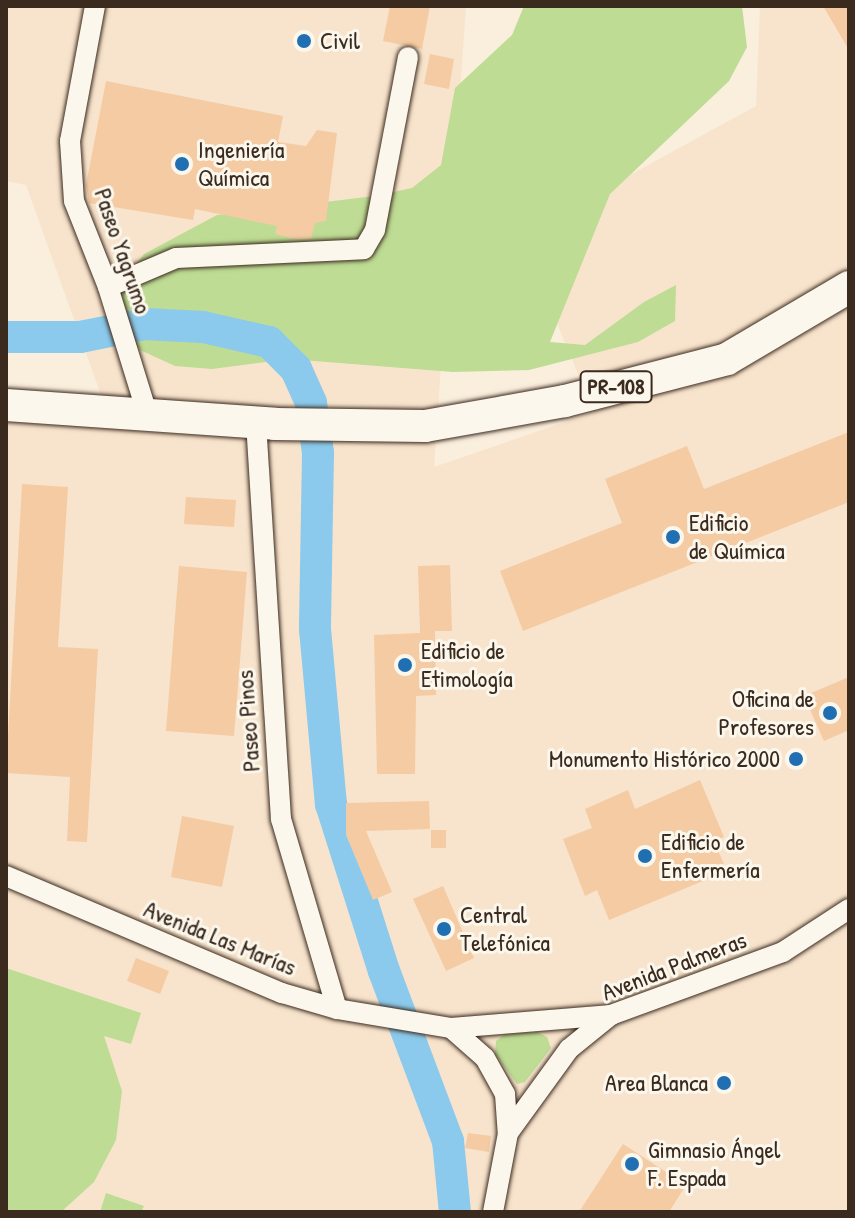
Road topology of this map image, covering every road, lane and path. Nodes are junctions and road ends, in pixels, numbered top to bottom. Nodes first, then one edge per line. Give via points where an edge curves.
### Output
1 (95, 6) edge
2 (408, 57) dead end
3 (108, 287) junction
4 (849, 287) edge
5 (6, 405) edge
6 (148, 416) junction
7 (265, 423) junction
8 (6, 876) edge
9 (849, 909) edge
10 (337, 1009) junction
11 (611, 1015) junction
12 (451, 1028) junction
13 (508, 1133) junction
14 (493, 1212) edge

1 - 3 street, Paseo Yagrumo via 70,141 74,201
2 - 3 street via 375,230 364,249 176,258
3 - 6 street, Paseo Yagrumo
4 - 7 main road, PR-108 via 727,359 565,401 425,426
5 - 6 main road, PR-108
6 - 7 main road, PR-108
7 - 10 street, Paseo Pinos via 281,819
8 - 10 street, Avenida Las Marías via 282,993
9 - 11 street, Avenida Palmeras via 783,952
10 - 12 street, Avenida Las Marías
11 - 12 street
11 - 13 street, Avenida Palmeras via 569,1049
12 - 13 street, Avenida Palmeras via 485,1058 505,1094
13 - 14 street, Avenida Palmeras

